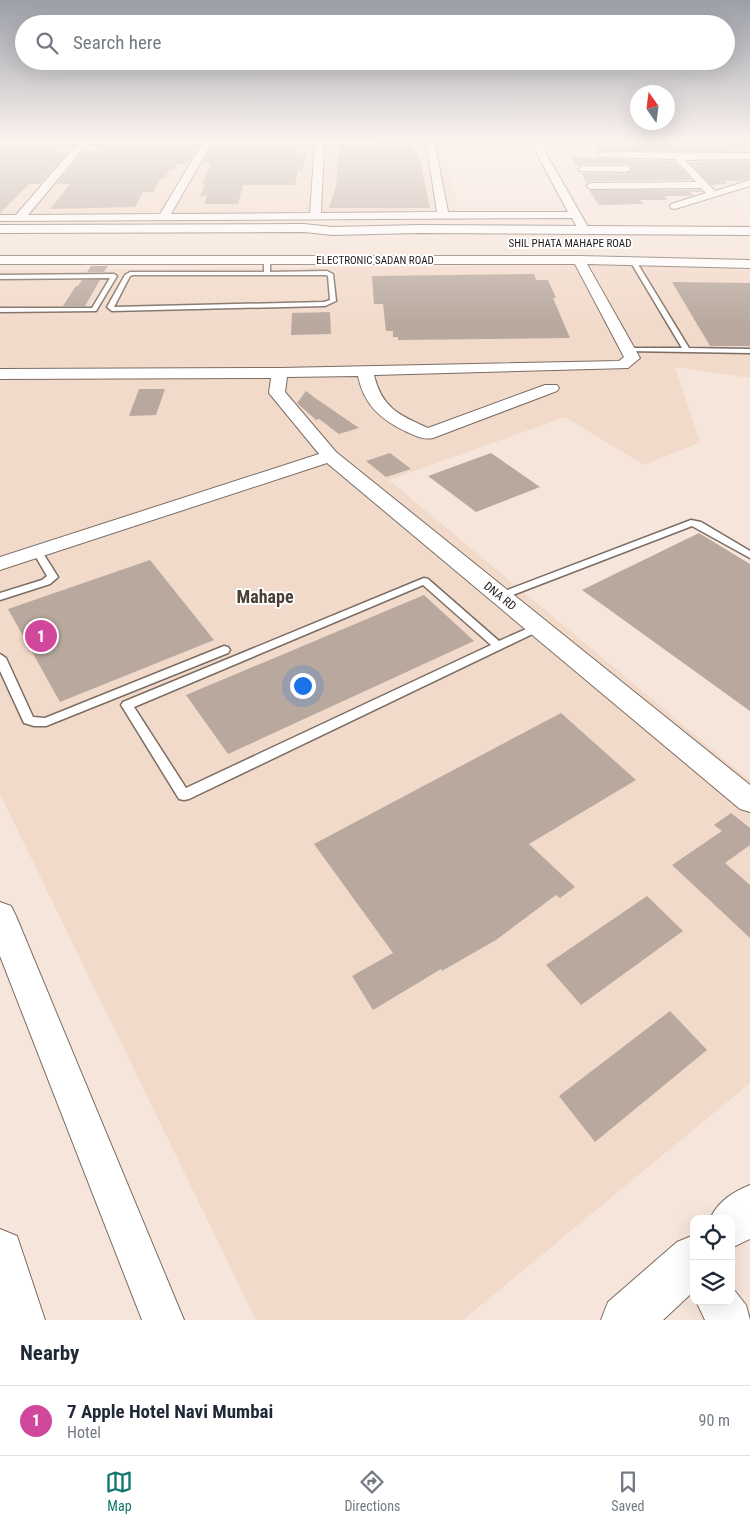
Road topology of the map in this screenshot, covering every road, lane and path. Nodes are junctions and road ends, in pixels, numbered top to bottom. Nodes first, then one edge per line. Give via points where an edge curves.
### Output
1 (32, 203) edge
2 (172, 203) edge
3 (316, 203) edge
4 (441, 203) edge
5 (568, 203) edge
6 (685, 203) edge
7 (675, 206) dead end
8 (443, 216) junction
9 (575, 216) junction
10 (164, 217) junction
11 (315, 217) junction
12 (0, 218) edge
13 (19, 218) junction
14 (0, 230) edge
15 (583, 230) junction
16 (750, 231) edge
17 (0, 234) edge
18 (750, 235) edge
19 (332, 236) junction
20 (390, 236) junction
21 (419, 236) junction
22 (305, 238) junction
23 (0, 239) edge
24 (750, 240) edge
25 (750, 244) edge
26 (0, 260) edge
27 (185, 260) junction
28 (264, 260) junction
29 (579, 260) junction
30 (632, 261) junction
31 (750, 264) edge
32 (11, 271) dead end
33 (177, 274) junction
34 (268, 274) junction
35 (3, 277) edge
36 (0, 310) edge
37 (628, 350) junction
38 (686, 350) junction
39 (750, 351) edge
40 (364, 371) junction
41 (280, 373) junction
42 (0, 374) edge
43 (551, 388) dead end
44 (330, 456) junction
45 (38, 552) junction
46 (750, 555) edge
47 (0, 564) edge
48 (501, 596) junction
49 (0, 597) edge
50 (539, 628) junction
51 (498, 646) junction
52 (224, 650) dead end
53 (0, 658) edge
54 (750, 801) edge
55 (0, 916) edge
56 (750, 1208) edge
57 (735, 1221) edge
58 (0, 1253) edge
59 (690, 1267) edge
60 (720, 1305) edge
61 (20, 1320) edge
62 (163, 1320) edge
63 (626, 1320) edge
64 (732, 1320) edge

1 - 13 street
2 - 10 street
3 - 11 street
4 - 8 street
5 - 9 street
6 - 7 street
8 - 9 street
8 - 11 street
9 - 15 street
10 - 11 street
10 - 13 street
12 - 13 street
14 - 19 main road via 304,228
15 - 16 main road, SHIL PHATA MAHAPE ROAD
15 - 20 main road, SHIL PHATA MAHAPE ROAD via 419,229
17 - 22 main road
18 - 21 main road
19 - 20 main road
19 - 22 main road
20 - 21 main road
20 - 25 main road, SHIL PHATA MAHAPE ROAD via 419,242
21 - 24 main road
22 - 23 main road
26 - 27 street, ELECTRONIC SADAN ROAD via 19,263
27 - 28 street, ELECTRONIC SADAN ROAD
27 - 33 lane
28 - 29 street, ELECTRONIC SADAN ROAD
28 - 34 lane
29 - 30 street, ELECTRONIC SADAN ROAD
29 - 37 street
30 - 31 street, ELECTRONIC SADAN ROAD
30 - 38 lane
32 - 35 lane
33 - 34 lane
33 - 34 lane via 152,272 128,275 110,307 325,304 332,301 331,274
35 - 36 lane via 114,276 94,310
37 - 38 lane
37 - 40 street via 632,358 622,365 610,366
38 - 39 lane
40 - 41 street
40 - 43 street via 372,398 391,418 427,434
41 - 42 street
41 - 44 street, DNA RD via 277,393
44 - 45 street
44 - 48 street, DNA RD
45 - 47 street
45 - 49 lane via 53,577
46 - 48 lane via 691,523
48 - 50 street, DNA RD
50 - 51 lane
50 - 54 street, DNA RD
51 - 51 lane via 184,795 127,705 424,581
52 - 53 lane via 46,722 28,720
55 - 62 street
56 - 57 main road
58 - 61 main road
59 - 63 main road
60 - 64 street

